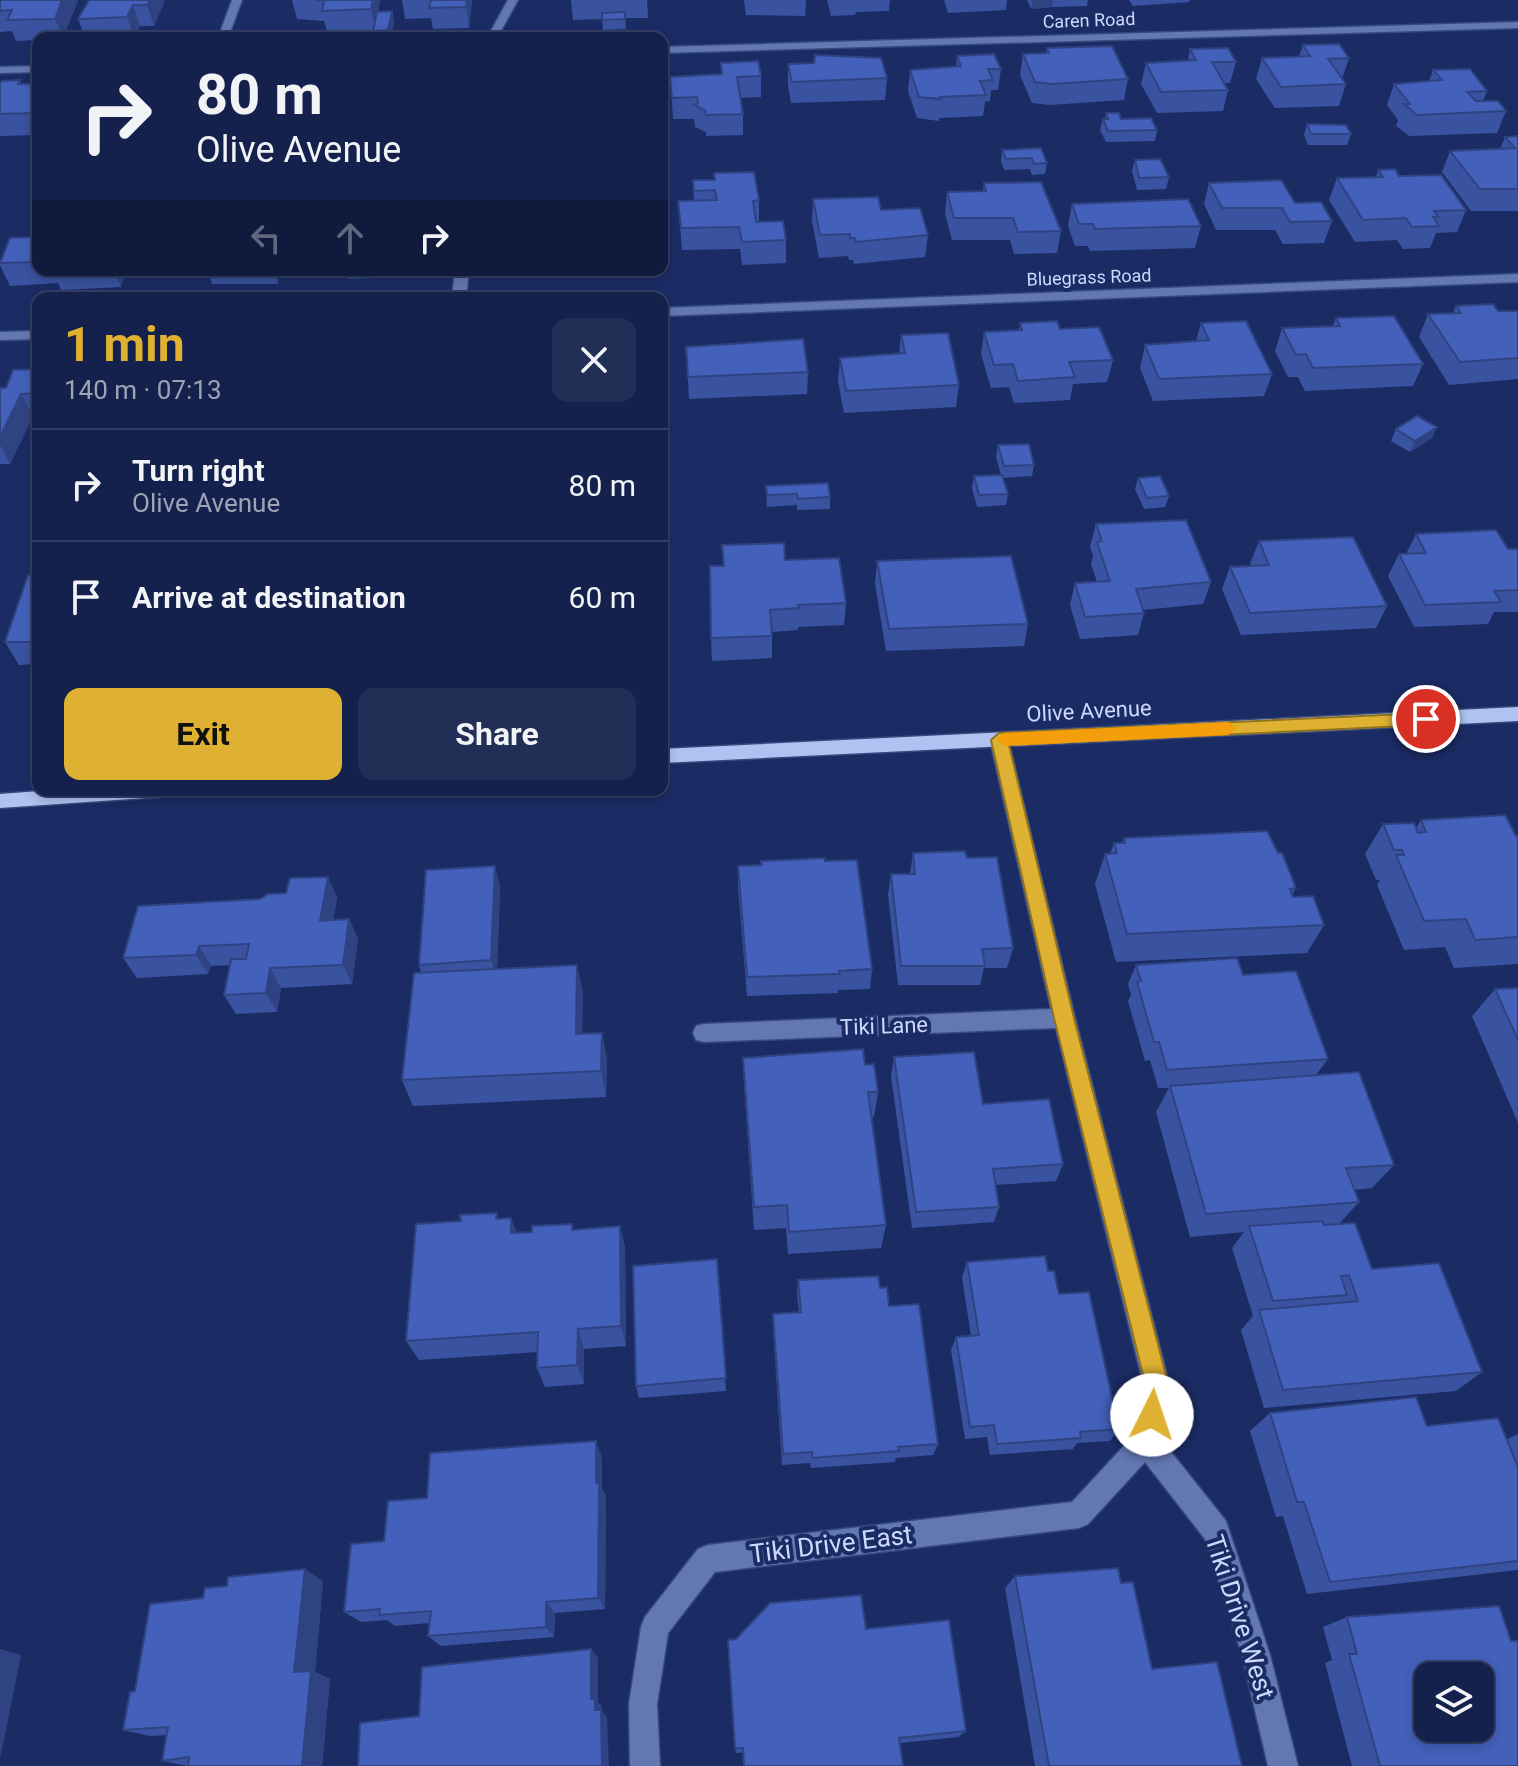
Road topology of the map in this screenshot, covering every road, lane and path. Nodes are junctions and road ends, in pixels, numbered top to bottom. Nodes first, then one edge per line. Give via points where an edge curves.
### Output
1 (237, 0) edge
2 (513, 0) edge
3 (1518, 25) edge
4 (225, 32) edge
5 (495, 32) edge
6 (668, 50) edge
7 (32, 69) edge
8 (0, 70) edge
9 (1518, 278) edge
10 (668, 312) edge
11 (32, 335) edge
12 (0, 336) edge
13 (1518, 714) edge
14 (999, 740) junction
15 (668, 756) edge
16 (73, 796) edge
17 (0, 801) edge
18 (1064, 1018) junction
19 (704, 1033) dead end
20 (1146, 1442) junction
21 (645, 1766) edge
22 (1283, 1766) edge

1 - 4 street
2 - 5 street
3 - 6 street, Caren Road
7 - 8 street
9 - 10 street, Bluegrass Road
11 - 12 street
13 - 14 main road, Olive Avenue
14 - 15 main road, Olive Avenue
14 - 18 street
16 - 17 main road
18 - 19 street, Tiki Lane
18 - 20 street via 1157,1387
20 - 21 street, Tiki Drive East via 1079,1515 708,1559 655,1627 643,1704
20 - 22 street, Tiki Drive West via 1216,1531 1256,1655

